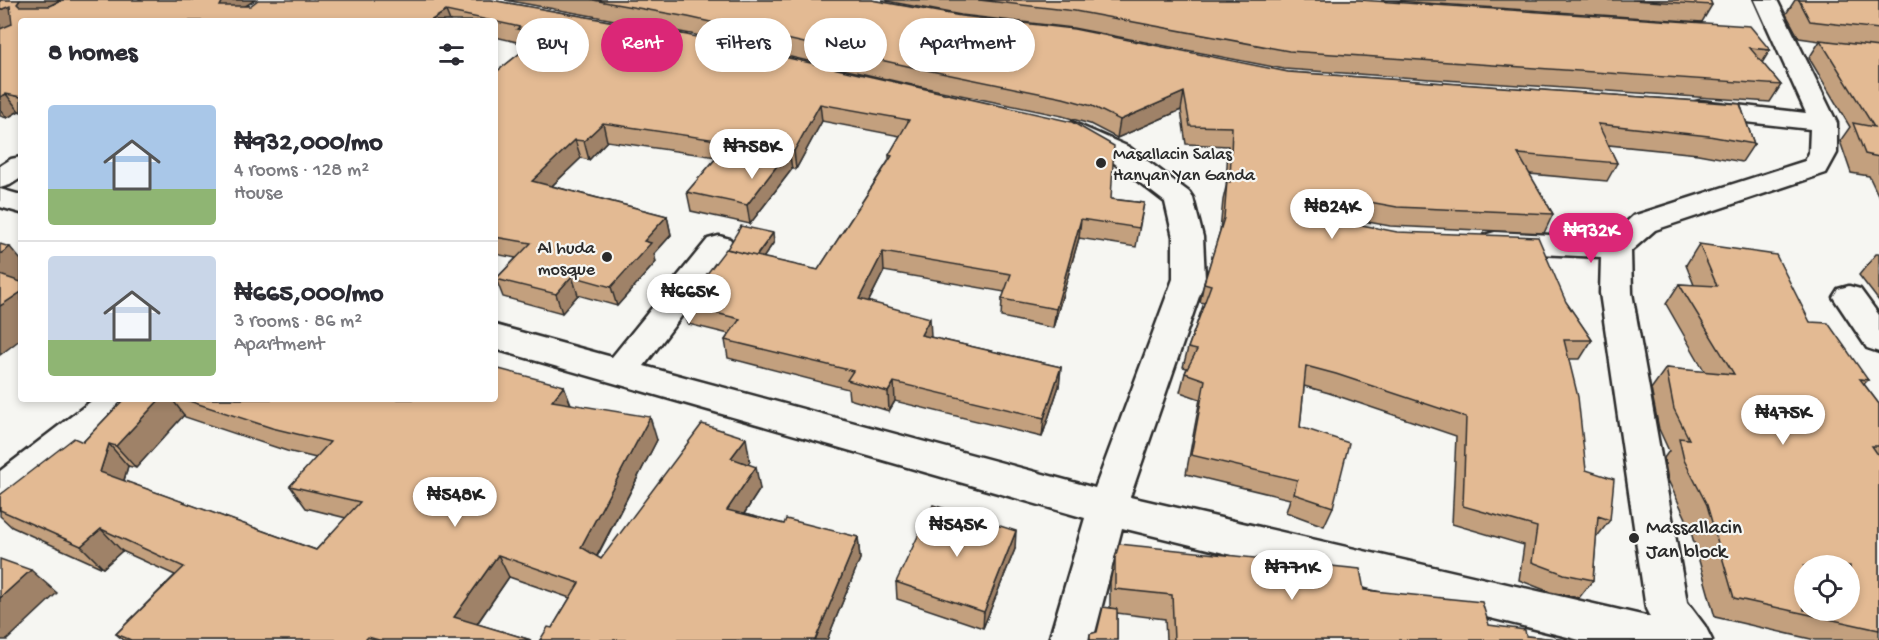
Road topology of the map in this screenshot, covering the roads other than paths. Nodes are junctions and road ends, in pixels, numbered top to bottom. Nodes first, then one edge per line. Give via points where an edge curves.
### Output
1 (1764, 0) edge
2 (1675, 107) edge
3 (1824, 123) junction
4 (1052, 124) edge
5 (18, 167) edge
6 (0, 179) edge
7 (0, 198) edge
8 (18, 203) edge
9 (1473, 241) edge
10 (719, 246) dead end
11 (1616, 248) junction
12 (1849, 297) dead end
13 (498, 338) edge
14 (1879, 340) edge
15 (620, 372) junction
16 (114, 402) edge
17 (0, 493) edge
18 (1107, 508) junction
19 (1071, 640) edge
20 (1660, 640) edge
21 (1690, 640) edge

1 - 3 street
2 - 3 street
3 - 11 street via 1823,153 1816,167 1644,223
4 - 18 street via 1080,132 1119,153 1179,198 1188,237 1189,279
5 - 6 street
7 - 8 street
9 - 11 street
10 - 15 street
11 - 21 street via 1616,293 1667,609
12 - 14 street
13 - 15 street
15 - 18 street
16 - 17 street
18 - 19 street
18 - 20 street

